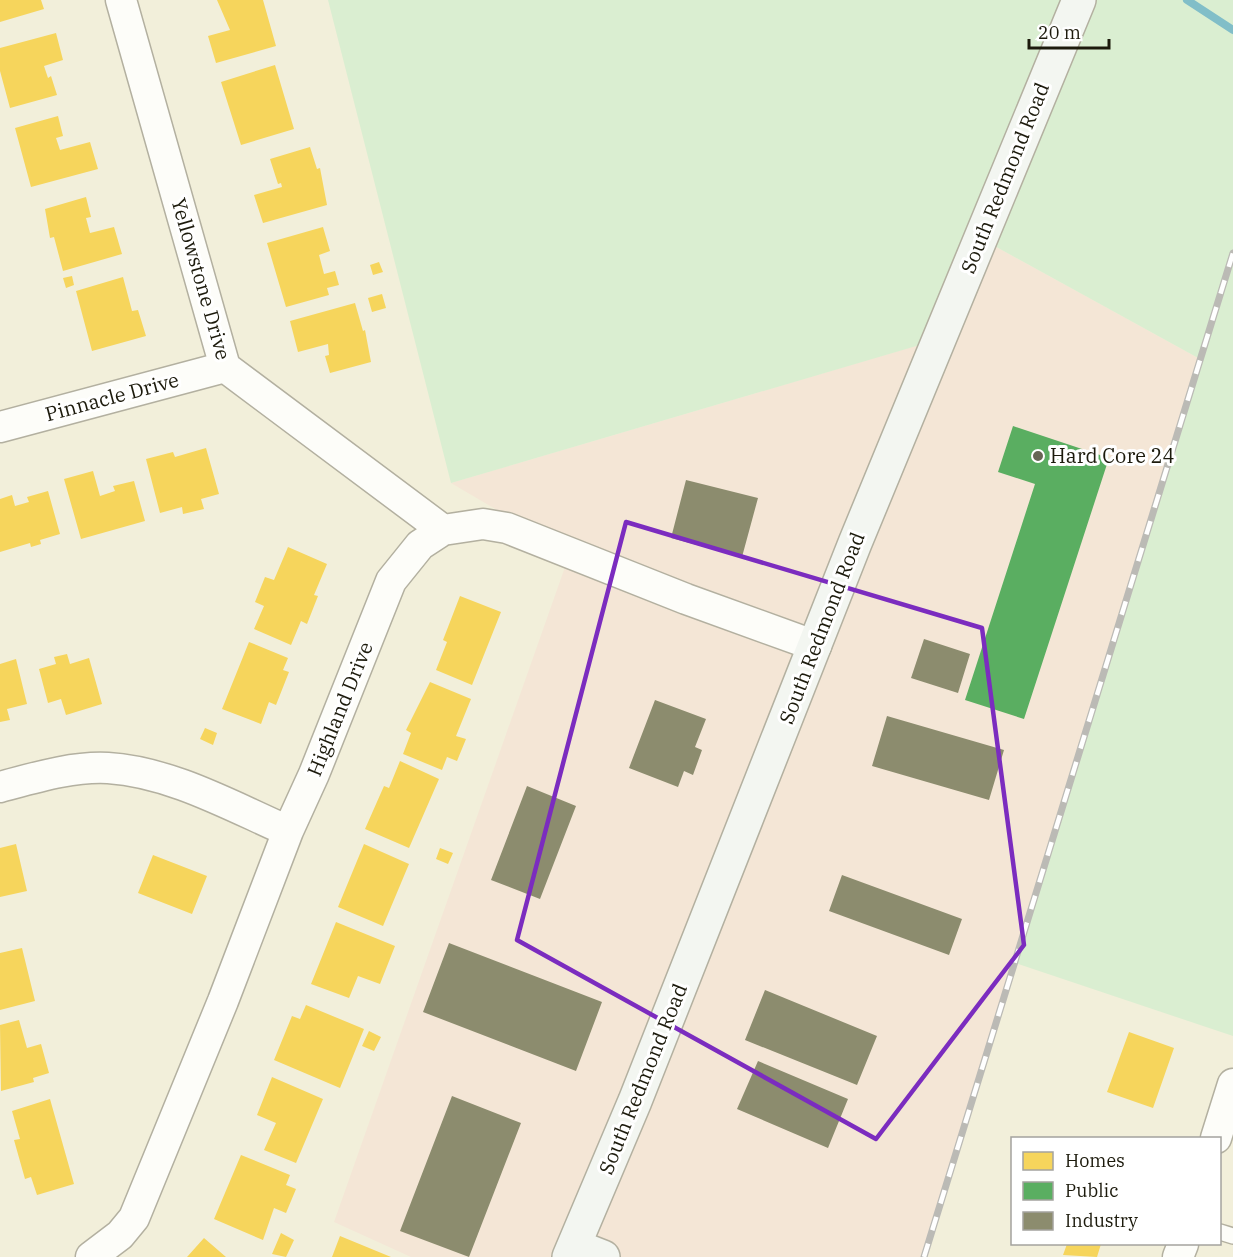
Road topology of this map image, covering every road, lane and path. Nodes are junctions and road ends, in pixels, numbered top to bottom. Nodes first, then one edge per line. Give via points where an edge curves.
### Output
1 (120, 0) edge
2 (1079, 0) edge
3 (225, 367) junction
4 (0, 427) edge
5 (442, 530) junction
6 (816, 646) junction
7 (0, 787) edge
8 (288, 831) junction
9 (1233, 1084) edge
10 (1216, 1137) edge
11 (582, 1254) edge
12 (91, 1257) edge

1 - 3 street, Yellowstone Drive
2 - 6 street, South Redmond Road
3 - 4 street, Pinnacle Drive
3 - 5 street, Yellowstone Drive
5 - 6 street, Highland Drive via 483,524 507,528
5 - 8 street, Highland Drive via 420,545 391,581
6 - 11 street, South Redmond Road
7 - 8 street via 76,770 142,772
8 - 12 street, Highland Drive via 134,1218 120,1235
9 - 10 street

